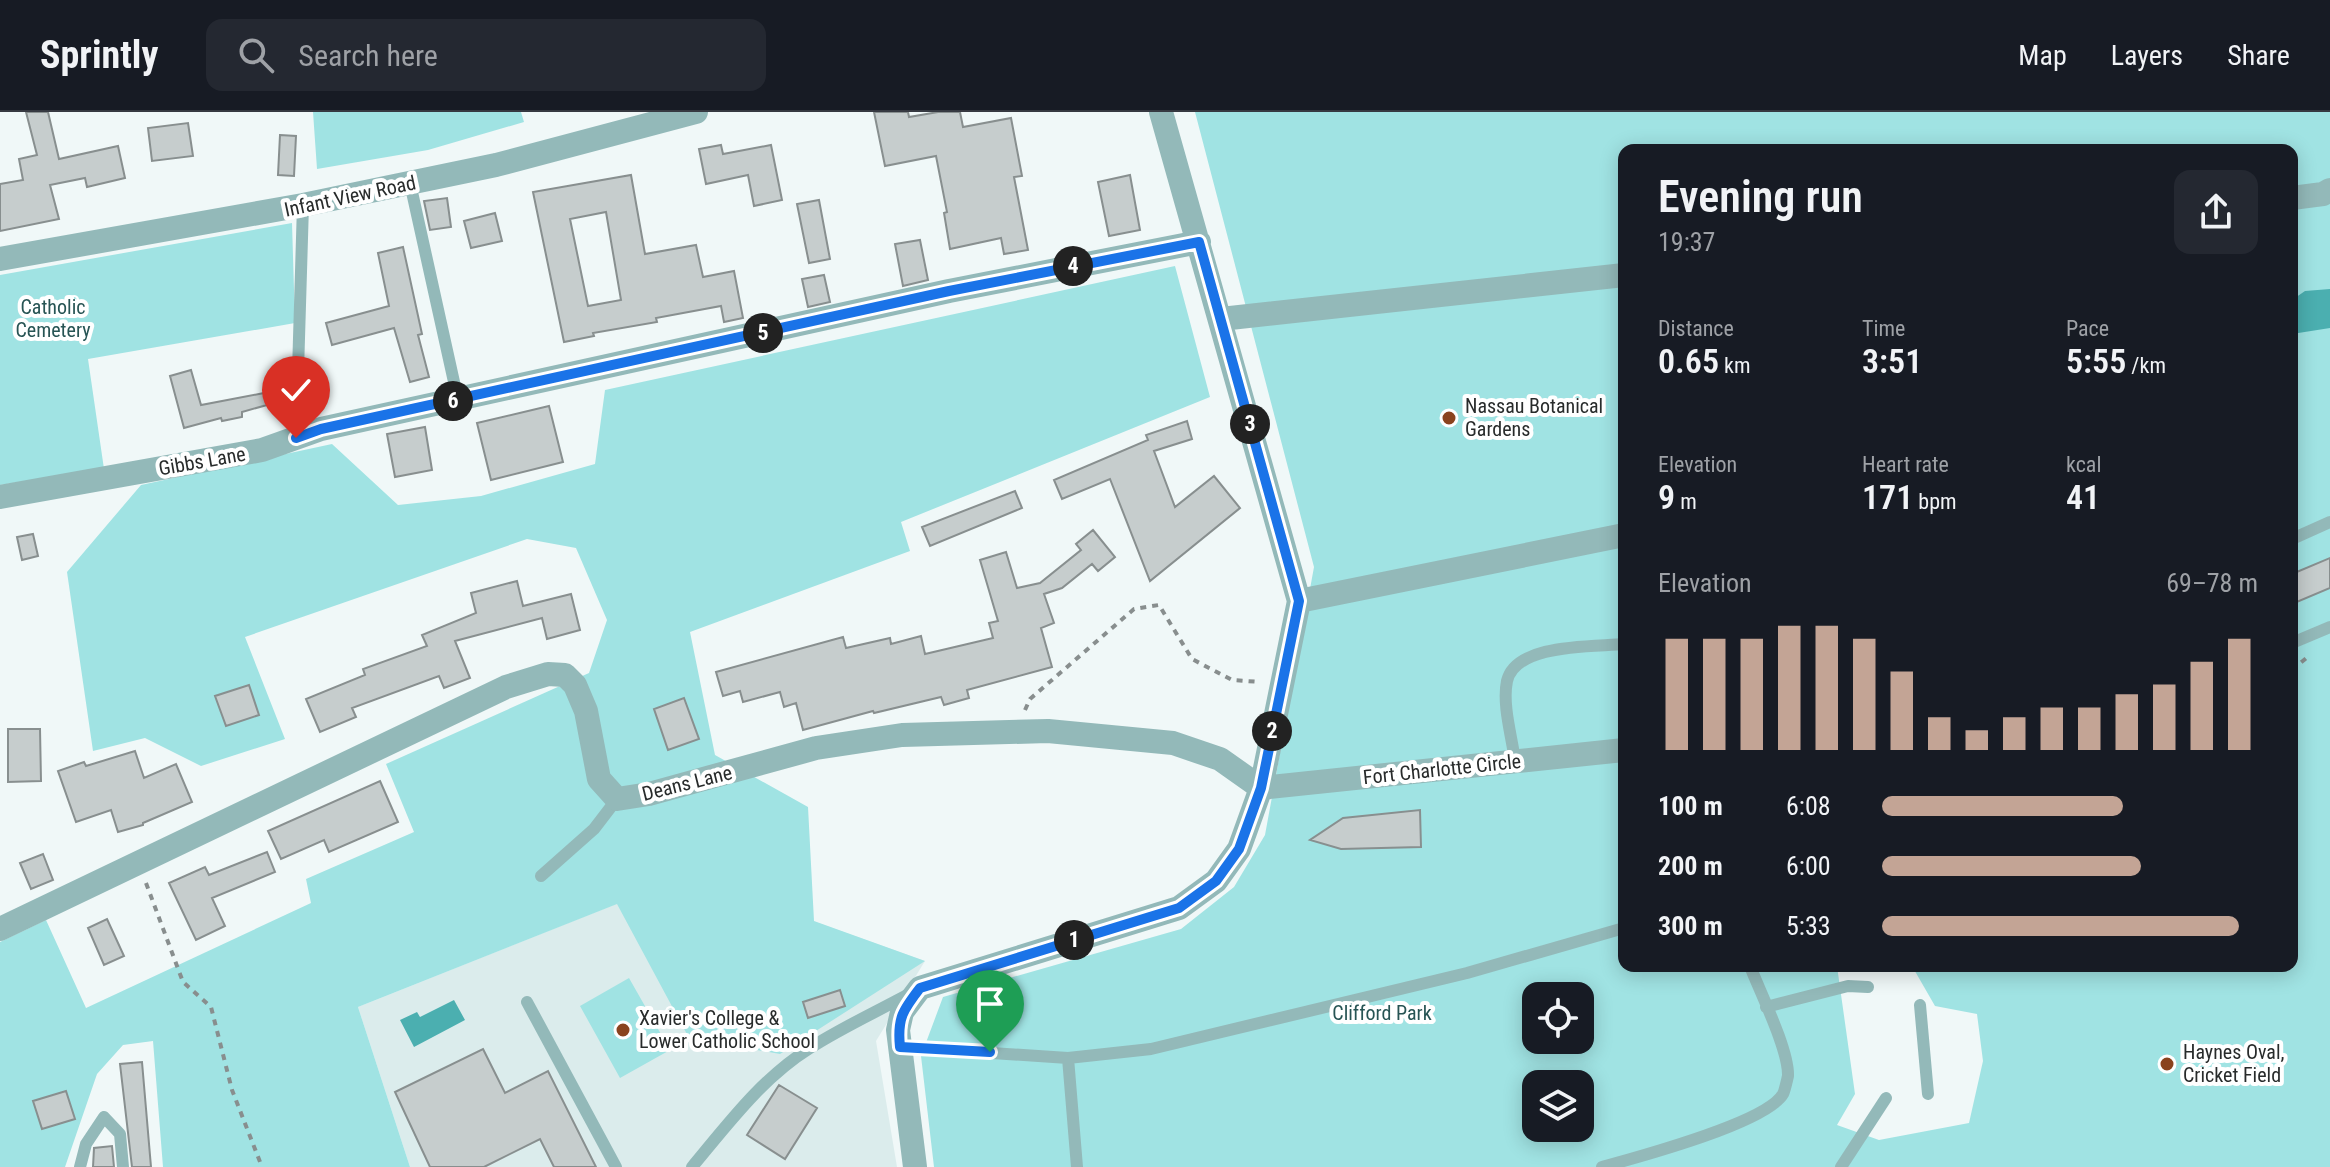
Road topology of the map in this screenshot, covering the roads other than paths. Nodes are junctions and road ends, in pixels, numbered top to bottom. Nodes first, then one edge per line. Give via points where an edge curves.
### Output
1 (696, 112) edge
2 (1161, 112) edge
3 (410, 183) junction
4 (2330, 190) edge
5 (2298, 197) edge
6 (303, 205) junction
7 (1199, 242) junction
8 (0, 259) edge
9 (1618, 276) edge
10 (1221, 319) junction
11 (458, 400) junction
12 (296, 438) junction
13 (0, 497) edge
14 (2330, 522) edge
15 (1618, 536) edge
16 (2298, 536) edge
17 (1299, 601) junction
18 (2330, 627) edge
19 (2298, 640) edge
20 (1618, 644) edge
21 (1618, 751) edge
22 (1515, 761) junction
23 (1261, 788) junction
24 (617, 799) junction
25 (541, 876) dead end
26 (0, 929) edge
27 (1618, 930) edge
28 (1752, 972) edge
29 (1868, 987) dead end
30 (920, 988) junction
31 (527, 1002) dead end
32 (1920, 1005) dead end
33 (1766, 1007) junction
34 (900, 1047) junction
35 (1068, 1058) junction
36 (1928, 1094) dead end
37 (1886, 1098) dead end
38 (698, 1165) edge
39 (80, 1167) edge
40 (123, 1167) edge
41 (616, 1167) edge
42 (915, 1167) edge
43 (1077, 1167) edge
44 (1602, 1167) edge
45 (1841, 1167) edge

1 - 3 street, Infant View Road
2 - 7 street
3 - 6 street, Infant View Road
3 - 11 lane
4 - 5 street
6 - 8 street, Infant View Road
6 - 12 lane
7 - 10 street
7 - 11 street, Gibbs Lane via 949,291
9 - 10 street
10 - 17 street
11 - 12 street, Gibbs Lane
12 - 13 street, Gibbs Lane via 262,450
14 - 16 lane
15 - 17 street
17 - 23 street
18 - 19 lane
20 - 22 lane via 1528,655 1512,668 1507,683
21 - 22 street, Fort Charlotte Circle
22 - 23 street, Fort Charlotte Circle
23 - 24 street, Deans Lane via 1220,759 1173,743 1048,731 902,735 816,748
23 - 30 street via 1239,849 1216,881 1179,908
24 - 25 lane via 594,829
24 - 26 street, Deans Lane via 599,779 586,711 575,685 565,675 548,674 506,687
27 - 35 lane via 1467,973 1151,1049
28 - 33 lane
29 - 33 lane via 1848,986
30 - 34 street via 902,1012
30 - 38 lane via 808,1049 739,1110
31 - 41 lane
32 - 36 lane
33 - 44 lane via 1788,1076 1782,1096 1754,1116
34 - 35 lane
34 - 42 street
35 - 43 lane
37 - 45 lane
39 - 40 lane via 86,1144 104,1117 120,1134

